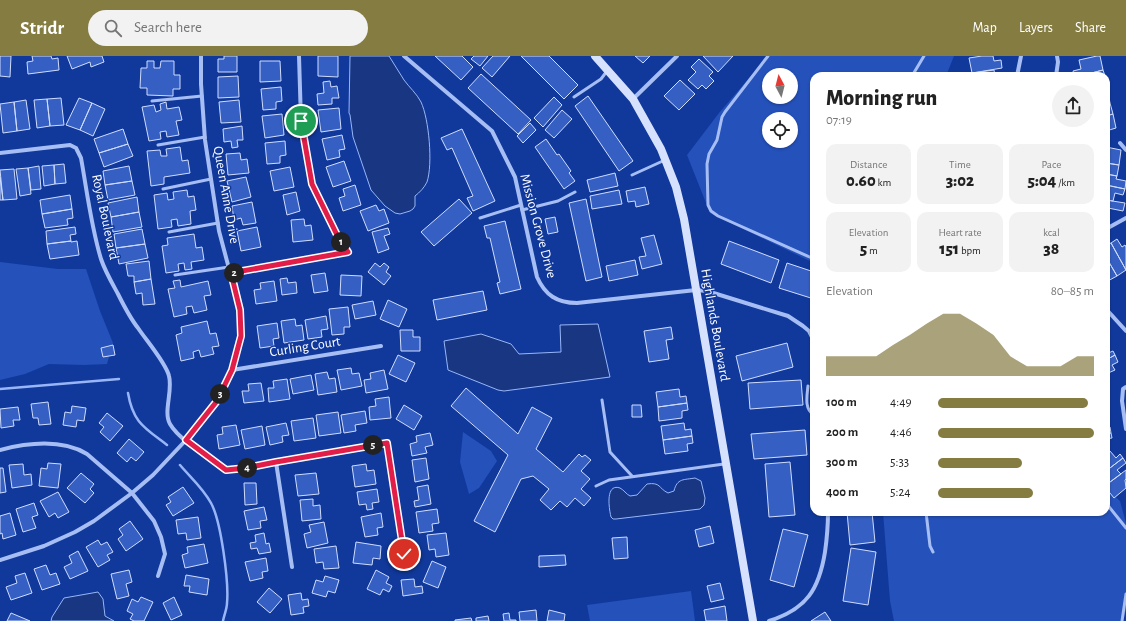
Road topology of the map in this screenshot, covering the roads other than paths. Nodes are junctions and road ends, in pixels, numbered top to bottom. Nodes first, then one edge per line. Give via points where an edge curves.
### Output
1 (201, 56) edge
2 (299, 56) edge
3 (404, 56) edge
4 (595, 56) edge
5 (677, 56) edge
6 (768, 56) edge
7 (924, 56) edge
8 (1021, 56) edge
9 (1057, 56) edge
10 (607, 70) junction
11 (914, 72) edge
12 (1018, 72) edge
13 (1057, 72) edge
14 (202, 96) junction
15 (574, 97) dead end
16 (633, 99) junction
17 (152, 101) dead end
18 (205, 137) junction
19 (1120, 144) dead end
20 (158, 145) dead end
21 (1126, 150) edge
22 (0, 153) edge
23 (666, 160) junction
24 (632, 175) dead end
25 (211, 179) junction
26 (163, 189) dead end
27 (575, 192) dead end
28 (521, 204) junction
29 (522, 210) junction
30 (480, 218) dead end
31 (1126, 218) edge
32 (218, 224) junction
33 (1110, 227) edge
34 (169, 232) dead end
35 (810, 257) edge
36 (229, 267) junction
37 (231, 273) junction
38 (175, 275) dead end
39 (696, 290) junction
40 (1110, 313) edge
41 (1126, 331) edge
42 (810, 334) edge
43 (381, 346) dead end
44 (232, 370) junction
45 (808, 386) dead end
46 (1126, 387) edge
47 (602, 400) dead end
48 (810, 412) edge
49 (1126, 429) edge
50 (186, 440) junction
51 (0, 450) edge
52 (276, 462) junction
53 (726, 463) junction
54 (632, 476) junction
55 (596, 486) dead end
56 (132, 493) junction
57 (1110, 508) edge
58 (828, 516) edge
59 (926, 516) edge
60 (1126, 528) edge
61 (933, 552) dead end
62 (404, 554) dead end
63 (0, 560) edge
64 (292, 567) dead end
65 (158, 576) dead end
66 (1126, 594) edge
67 (753, 621) edge
68 (770, 621) edge
69 (1122, 621) edge

1 - 14 street, Queen Anne Drive
2 - 37 street via 301,121 312,184 348,252
3 - 28 street, Mission Grove Drive via 492,131 515,177
4 - 10 street, Highlands Boulevard
5 - 16 street
6 - 35 lane via 722,117 717,140 707,164 708,205 718,216
7 - 11 lane
8 - 12 street
9 - 13 street
10 - 15 lane via 600,79
10 - 16 street, Highlands Boulevard
14 - 17 lane
14 - 18 street, Queen Anne Drive
16 - 23 street, Highlands Boulevard
18 - 20 lane
18 - 25 street, Queen Anne Drive
19 - 21 street
22 - 50 street, Royal Boulevard via 70,145 76,148 82,158 101,260 137,327 167,372 170,383 168,420 173,429
23 - 24 lane
23 - 39 street, Highlands Boulevard via 680,203
25 - 26 lane
25 - 32 street, Queen Anne Drive
27 - 29 lane via 558,201
28 - 29 street, Mission Grove Drive
28 - 30 lane
29 - 39 street, Mission Grove Drive via 537,277 545,291 555,299 577,303
31 - 33 street
32 - 34 lane
32 - 36 street, Queen Anne Drive
36 - 37 street, Queen Anne Drive
36 - 38 lane
37 - 44 street, Queen Anne Drive via 240,310 241,336
39 - 42 street, Mission Grove Drive via 707,291 788,316
39 - 53 street, Highlands Boulevard
40 - 41 street
43 - 44 street, Curling Court
44 - 50 street, Queen Anne Drive via 217,401
45 - 48 lane via 807,407
46 - 49 street via 1122,389
47 - 54 lane via 610,452
50 - 52 street, Royal Boulevard via 226,470
50 - 56 street, Queen Anne Drive
51 - 56 street via 39,444 61,445 79,450
52 - 62 street, Royal Boulevard via 387,443
52 - 64 street
53 - 54 lane
53 - 67 street, Highlands Boulevard
54 - 55 lane via 609,480
56 - 63 street, Queen Anne Drive via 75,532 44,546
56 - 65 street via 154,521 161,537 165,554
57 - 60 lane
58 - 68 street via 822,567 814,589 808,598 790,613
59 - 61 lane
66 - 69 lane

